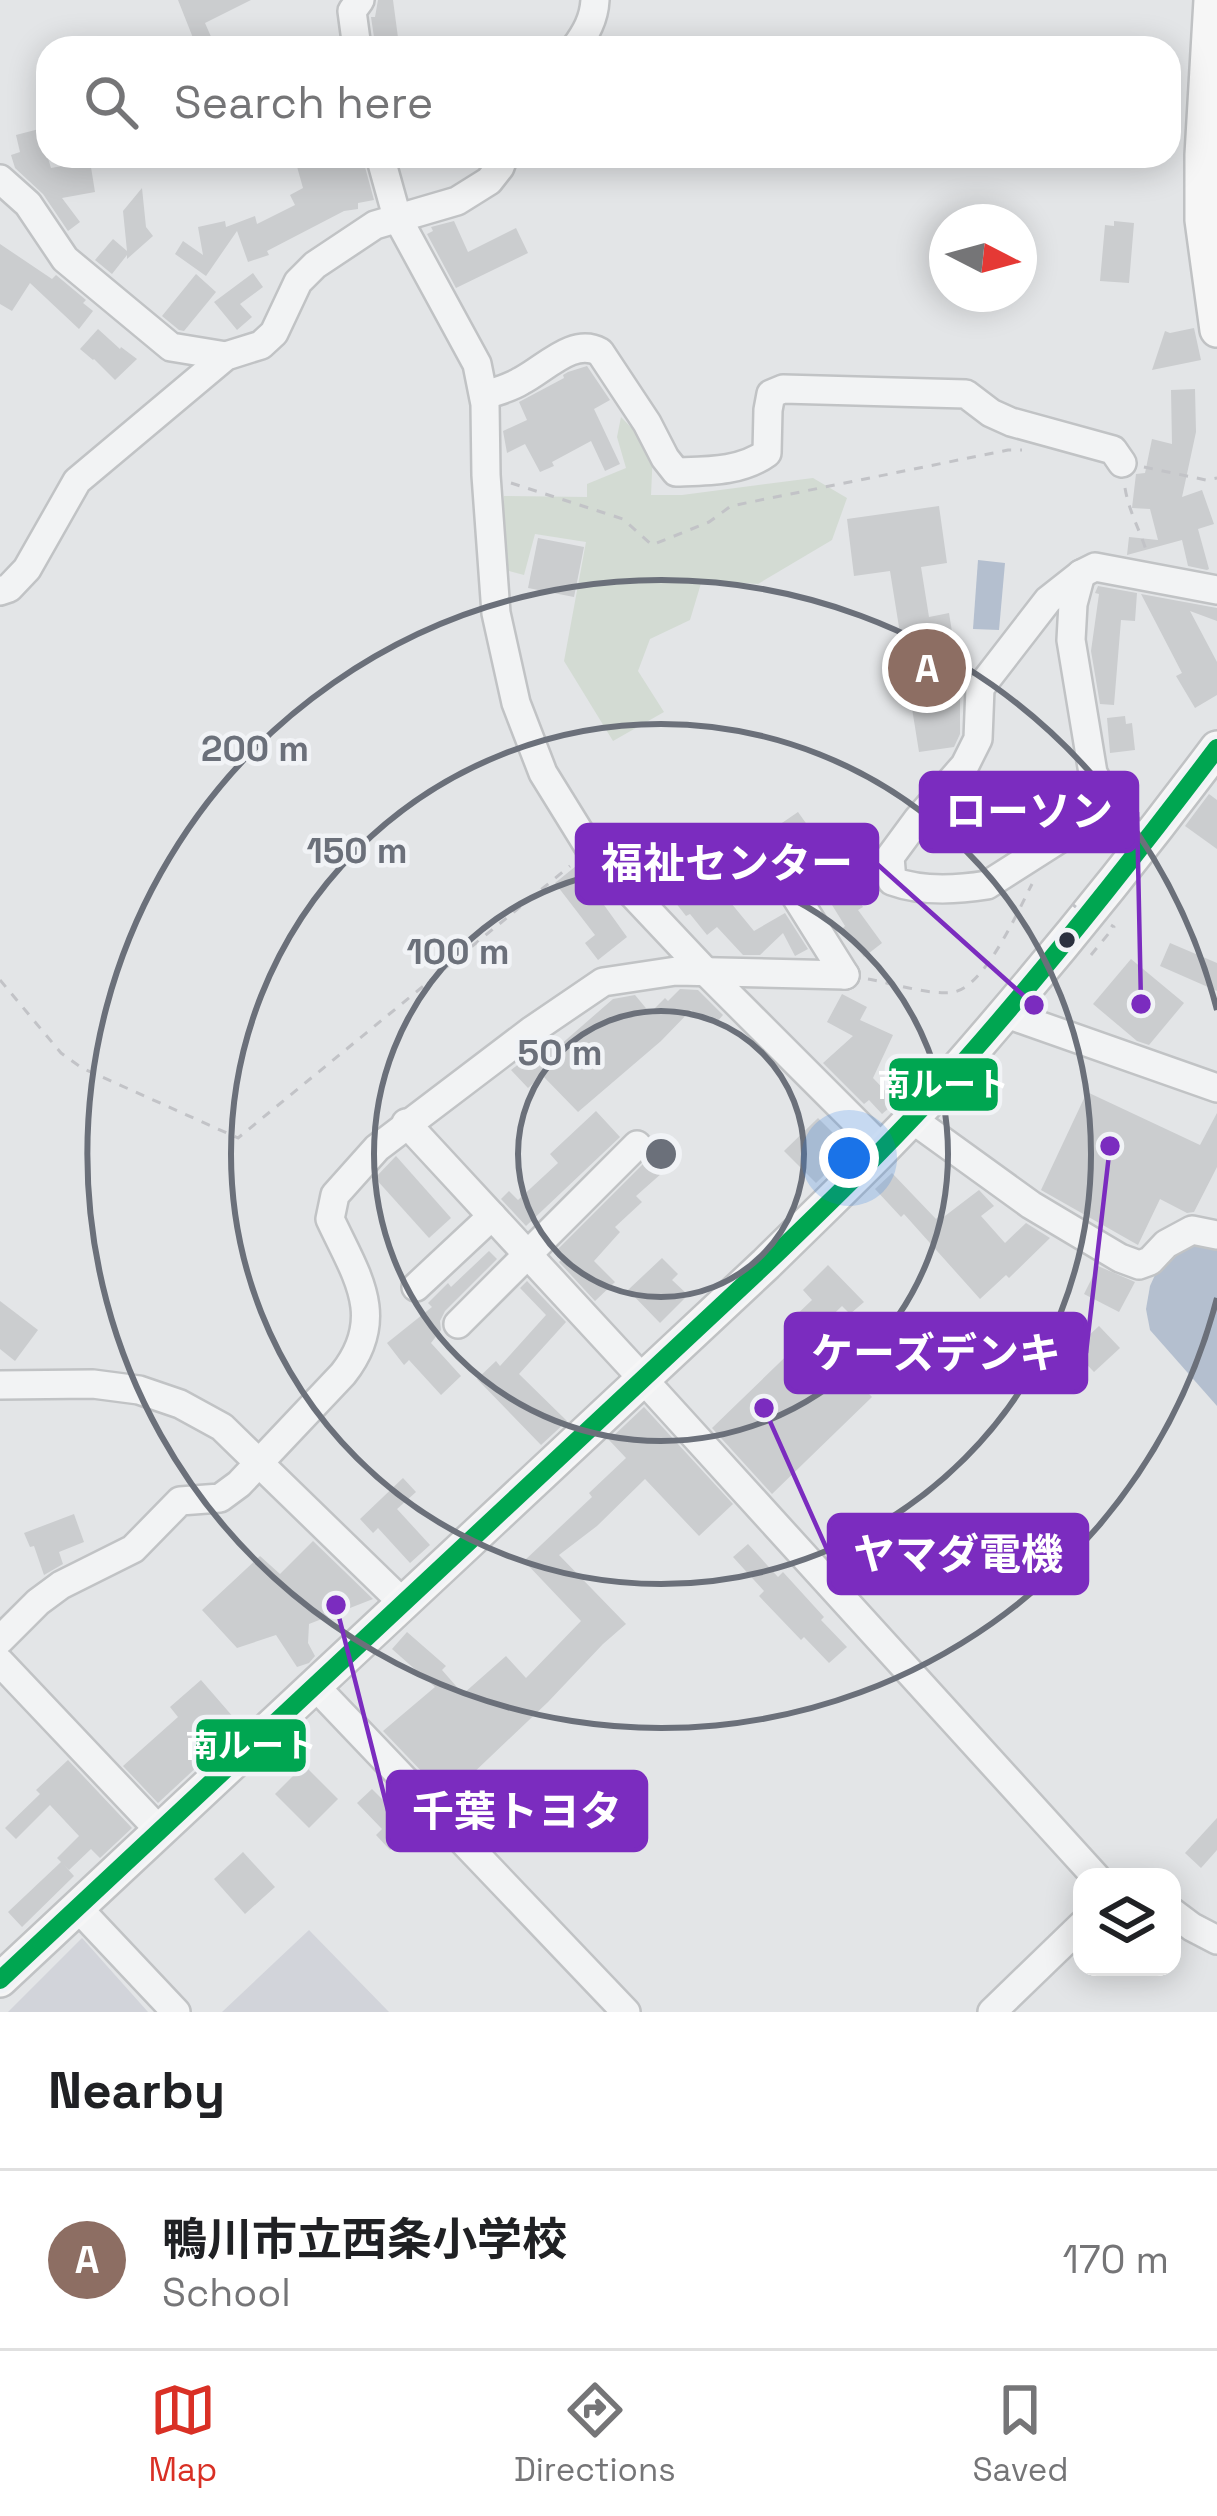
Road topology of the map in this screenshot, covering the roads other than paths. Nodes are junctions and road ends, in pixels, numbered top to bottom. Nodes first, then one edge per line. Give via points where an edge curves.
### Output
1 (360, 0) edge
2 (595, 0) edge
3 (1211, 0) edge
4 (355, 36) edge
5 (583, 36) edge
6 (383, 168) edge
7 (499, 168) edge
8 (0, 179) edge
9 (397, 217) junction
10 (1217, 330) edge
11 (226, 356) junction
12 (484, 396) junction
13 (1122, 463) road end
14 (1081, 574) junction
15 (1217, 590) edge
16 (0, 591) edge
17 (1217, 748) edge
18 (1111, 806) junction
19 (1142, 847) junction
20 (766, 849) dead end
21 (705, 971) junction
22 (1004, 1013) junction
23 (1217, 1088) edge
24 (912, 1119) junction
25 (406, 1124) junction
26 (637, 1145) dead end
27 (883, 1149) junction
28 (492, 1216) junction
29 (1217, 1235) edge
30 (528, 1255) junction
31 (416, 1287) dead end
32 (458, 1324) dead end
33 (643, 1378) junction
34 (0, 1385) edge
35 (262, 1463) junction
36 (403, 1604) junction
37 (0, 1640) edge
38 (0, 1662) edge
39 (315, 1686) junction
40 (160, 1831) junction
41 (1088, 1868) edge
42 (77, 1907) junction
43 (1181, 1919) edge
44 (1073, 1934) edge
45 (1217, 1940) edge
46 (0, 1980) edge
47 (176, 2012) edge
48 (626, 2012) edge
49 (992, 2012) edge

1 - 4 street via 352,10
2 - 5 street
3 - 10 main road via 1202,220
6 - 9 street
7 - 9 street via 457,201
8 - 11 street via 28,204 65,260 171,346
9 - 11 street via 316,265 298,282 274,333
9 - 12 street via 477,364
11 - 16 street via 77,481 27,569
12 - 13 street via 576,347 594,348 676,472 717,471 767,453 772,394 783,389 966,394 1011,422 1113,450
12 - 21 street via 496,613 516,703 543,773 590,849
14 - 15 street via 1095,567
14 - 18 street via 1071,640 1093,773
14 - 18 street via 1048,600 980,688 978,739 890,857 892,881 910,888 987,885
17 - 19 main road
18 - 19 street
19 - 22 main road
20 - 21 street via 845,975
21 - 25 street via 603,982
21 - 27 street
22 - 23 street
22 - 24 main road
24 - 27 main road
24 - 29 street via 1120,1258 1139,1265 1192,1230
25 - 28 street
25 - 35 street via 330,1208 360,1280 365,1336 358,1356
26 - 30 street
27 - 33 main road
28 - 30 street
28 - 31 street
30 - 32 street
30 - 33 street
33 - 36 main road
33 - 41 street
34 - 35 street via 139,1390 223,1427
35 - 36 street
35 - 37 street via 220,1498 180,1501 134,1550 61,1585
36 - 39 main road
38 - 40 street
39 - 40 main road
39 - 48 street
40 - 42 main road
42 - 46 main road
42 - 47 street
43 - 45 street
44 - 49 street

